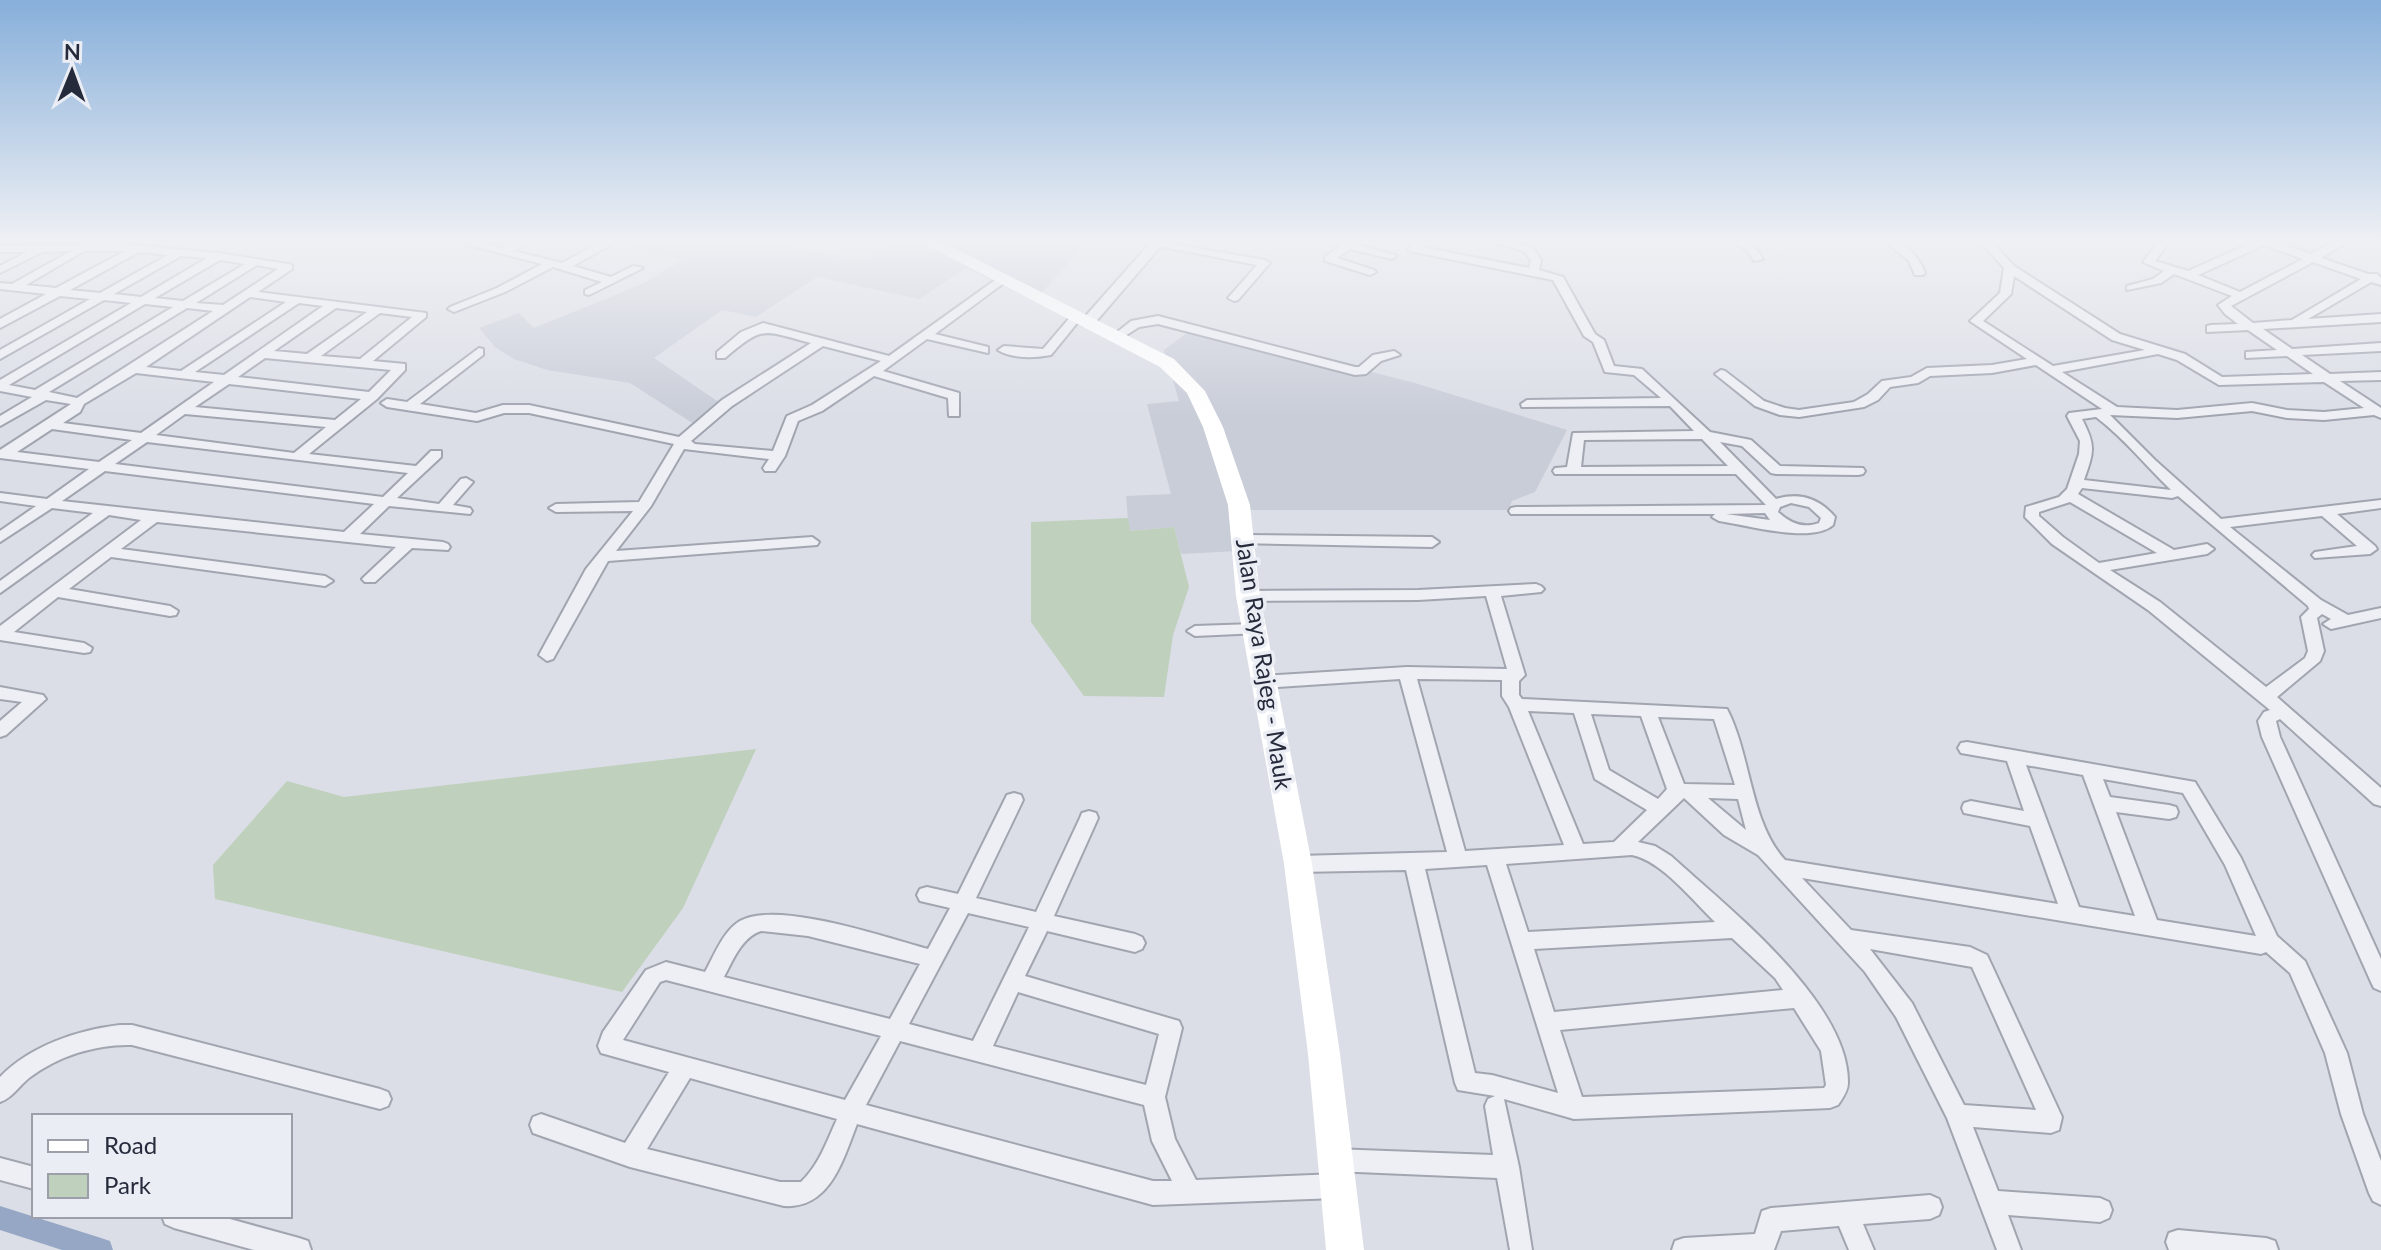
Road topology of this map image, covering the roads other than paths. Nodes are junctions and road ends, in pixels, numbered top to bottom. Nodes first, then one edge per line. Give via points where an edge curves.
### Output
1 (45, 299) edge
2 (95, 299) edge
3 (124, 299) edge
4 (145, 299) edge
5 (193, 299) edge
6 (241, 299) edge
7 (291, 299) edge
8 (478, 299) edge
9 (975, 299) edge
10 (1041, 299) edge
11 (1102, 299) edge
12 (1569, 299) edge
13 (1999, 299) edge
14 (2058, 299) edge
15 (2237, 299) edge
16 (2337, 299) edge
17 (296, 300) junction
18 (142, 301) junction
19 (334, 304) junction
20 (183, 305) junction
21 (226, 309) junction
22 (378, 309) junction
23 (454, 309) dead end
24 (0, 314) edge
25 (15, 316) junction
26 (2381, 318) edge
27 (1082, 320) junction
28 (0, 324) edge
29 (2292, 324) junction
30 (2249, 325) junction
31 (2211, 329) dead end
32 (924, 335) junction
33 (1117, 337) junction
34 (820, 343) junction
35 (2381, 347) edge
36 (984, 350) dead end
37 (1004, 350) dead end
38 (479, 352) dead end
39 (2154, 352) junction
40 (2288, 352) junction
41 (263, 354) junction
42 (0, 355) edge
43 (721, 355) dead end
44 (1394, 355) dead end
45 (2250, 355) dead end
46 (310, 358) junction
47 (891, 360) junction
48 (364, 362) junction
49 (2045, 366) junction
50 (134, 369) junction
51 (873, 372) junction
52 (184, 374) junction
53 (1721, 374) dead end
54 (2381, 376) edge
55 (2326, 379) junction
56 (227, 380) junction
57 (0, 386) edge
58 (41, 394) junction
59 (372, 396) junction
60 (79, 402) junction
61 (1673, 402) junction
62 (387, 403) dead end
63 (1527, 404) dead end
64 (410, 406) junction
65 (183, 410) junction
66 (2107, 412) junction
67 (2379, 412) edge
68 (954, 413) dead end
69 (0, 422) edge
70 (337, 424) junction
71 (50, 425) junction
72 (1706, 435) junction
73 (143, 437) junction
74 (682, 442) junction
75 (2, 454) edge
76 (436, 454) dead end
77 (297, 457) junction
78 (101, 468) junction
79 (419, 470) junction
80 (1740, 470) junction
81 (1858, 471) dead end
82 (466, 482) dead end
83 (2074, 489) junction
84 (2172, 494) dead end
85 (0, 497) edge
86 (385, 502) junction
87 (48, 504) junction
88 (644, 506) junction
89 (1772, 506) junction
90 (2380, 506) edge
91 (443, 508) junction
92 (556, 508) dead end
93 (1666, 510) junction
94 (106, 511) junction
95 (465, 511) dead end
96 (1516, 511) dead end
97 (2325, 511) junction
98 (154, 517) junction
99 (2218, 524) junction
100 (1792, 528) junction
101 (0, 538) edge
102 (347, 538) junction
103 (1244, 540) junction
104 (812, 542) dead end
105 (1432, 542) dead end
106 (408, 544) junction
107 (443, 547) dead end
108 (2207, 549) dead end
109 (108, 552) junction
110 (2172, 555) junction
111 (2320, 555) dead end
112 (602, 557) junction
113 (2100, 567) junction
114 (370, 579) dead end
115 (325, 581) dead end
116 (0, 588) edge
117 (1536, 589) dead end
118 (1492, 591) junction
119 (56, 592) junction
120 (1248, 596) junction
121 (2315, 604) junction
122 (170, 611) dead end
123 (2381, 613) edge
124 (1254, 629) junction
125 (1195, 631) dead end
126 (0, 635) edge
127 (84, 648) dead end
128 (547, 655) dead end
129 (1407, 673) junction
130 (1517, 675) junction
131 (1262, 682) junction
132 (0, 693) edge
133 (2265, 697) junction
134 (1517, 705) junction
135 (1581, 708) junction
136 (1647, 710) junction
137 (2284, 711) junction
138 (0, 731) edge
139 (1967, 748) dead end
140 (2014, 757) junction
141 (2091, 771) junction
142 (1683, 791) junction
143 (1746, 792) junction
144 (2381, 799) edge
145 (1014, 800) dead end
146 (2103, 803) junction
147 (1971, 808) dead end
148 (1660, 809) junction
149 (2169, 812) dead end
150 (1089, 818) dead end
151 (2037, 820) junction
152 (1619, 849) junction
153 (1577, 853) junction
154 (1494, 857) junction
155 (1458, 859) junction
156 (1774, 859) junction
157 (1414, 862) junction
158 (1298, 864) junction
159 (927, 895) dead end
160 (964, 902) junction
161 (2071, 912) junction
162 (1044, 922) junction
163 (2149, 926) junction
164 (1734, 929) junction
165 (1844, 937) junction
166 (1522, 941) junction
167 (2269, 942) junction
168 (1135, 943) dead end
169 (933, 959) junction
170 (1012, 981) junction
171 (2381, 982) edge
172 (709, 983) junction
173 (1799, 998) junction
174 (1549, 1022) junction
175 (894, 1029) junction
176 (979, 1052) junction
177 (686, 1065) junction
178 (0, 1092) edge
179 (1154, 1097) junction
180 (380, 1099) dead end
181 (1496, 1106) dead end
182 (1574, 1108) junction
183 (851, 1112) junction
184 (1957, 1115) junction
185 (541, 1125) dead end
186 (630, 1156) junction
187 (1334, 1160) junction
188 (1507, 1167) junction
189 (0, 1169) edge
190 (32, 1177) edge
191 (1337, 1186) junction
192 (1190, 1192) junction
193 (2381, 1193) edge
194 (1991, 1202) junction
195 (1930, 1207) dead end
196 (2100, 1210) dead end
197 (1845, 1213) junction
198 (181, 1218) edge
199 (2178, 1242) dead end
200 (1521, 1247) dead end
201 (299, 1250) edge
202 (1345, 1250) edge
203 (1684, 1250) edge
204 (1862, 1250) edge
205 (2009, 1250) edge
206 (2266, 1250) edge

1 - 25 street
2 - 42 street
3 - 18 street
4 - 18 street
5 - 20 street
6 - 21 street
7 - 17 street
8 - 23 street
9 - 32 street
10 - 27 main road, Jalan Raya Rajeg - Mauk
11 - 27 street
12 - 61 street via 1590,336 1598,340 1609,369 1638,372
13 - 49 street via 1975,319
14 - 39 street via 2116,337
15 - 30 street via 2225,308
16 - 29 street
17 - 19 street
17 - 52 street
18 - 20 street
18 - 57 street
19 - 22 street
19 - 41 street
20 - 21 street
20 - 58 street
21 - 50 street
22 - 46 street
22 - 48 street via 422,315
24 - 25 street
25 - 28 street
26 - 29 street
27 - 33 main road, Jalan Raya Rajeg - Mauk
27 - 37 street via 1047,352
29 - 30 street
30 - 31 street
30 - 40 street
32 - 36 street
32 - 47 street
33 - 44 street via 1135,324 1158,320 1355,371
33 - 103 main road, Jalan Raya Rajeg - Mauk via 1167,363 1195,391 1213,427
34 - 43 street via 763,327
34 - 47 street
34 - 74 street via 727,403
35 - 40 street
38 - 64 street
39 - 49 street
39 - 55 street via 2181,357 2213,379 2229,383
40 - 45 street
40 - 55 street
41 - 46 street
41 - 56 street
46 - 48 street
47 - 51 street
48 - 59 street via 401,367
49 - 53 street via 1927,372 1914,380 1886,384 1860,404 1803,416 1767,408
49 - 66 street
50 - 52 street
50 - 60 street
51 - 68 street via 954,396
51 - 74 street via 792,419 774,462
52 - 56 street
54 - 55 street
55 - 67 street
56 - 59 street
56 - 65 street
57 - 58 street
58 - 60 street
58 - 69 street
59 - 70 street
60 - 71 street
61 - 63 street
61 - 72 street
62 - 64 street
64 - 74 street via 477,417 529,409
65 - 70 street
65 - 73 street
66 - 67 street via 2177,414 2252,407 2324,416
66 - 83 street via 2074,416 2087,441
66 - 99 street via 2150,463
70 - 77 street
71 - 73 street
71 - 75 street
72 - 80 street
72 - 80 street via 1578,436 1566,471
72 - 81 street via 1746,443 1776,470
73 - 77 street
73 - 78 street
74 - 88 street
75 - 78 street
76 - 79 street
77 - 79 street
78 - 86 street
78 - 87 street
79 - 86 street
80 - 89 street
82 - 91 street
83 - 84 street
83 - 110 street
83 - 113 street via 2031,510 2032,517
85 - 87 street
86 - 91 street
86 - 102 street
87 - 94 street
87 - 101 street
88 - 92 street
88 - 112 street
89 - 93 street
89 - 100 street via 1778,521
89 - 100 street via 1791,499 1807,501 1828,517 1822,528
90 - 97 street
91 - 95 street
93 - 96 street
93 - 100 street
94 - 98 street
94 - 116 street
97 - 99 street
97 - 111 street via 2370,549
98 - 102 street
98 - 109 street
99 - 121 street
102 - 106 street
103 - 105 street
103 - 120 main road, Jalan Raya Rajeg - Mauk
104 - 112 street
106 - 107 street
106 - 114 street
108 - 110 street
109 - 115 street
109 - 119 street
110 - 113 street
112 - 128 street
113 - 133 street
117 - 118 street
118 - 120 street
118 - 130 street
119 - 122 street
119 - 126 street
120 - 124 main road, Jalan Raya Rajeg - Mauk
121 - 123 street via 2339,622
121 - 133 street via 2317,610 2309,617 2316,651 2312,661
124 - 125 street
124 - 131 main road, Jalan Raya Rajeg - Mauk
126 - 127 street
129 - 130 street
129 - 131 street
129 - 155 street
130 - 134 street via 1511,678 1510,696
131 - 158 main road, Jalan Raya Rajeg - Mauk
132 - 138 street via 37,699
133 - 137 street
134 - 135 street
134 - 153 street
135 - 136 street
135 - 148 street via 1601,774
136 - 142 street
136 - 143 street via 1721,713
137 - 144 street
137 - 171 street via 2267,721 2271,737
139 - 140 street
140 - 141 street
140 - 151 street
141 - 146 street
141 - 167 street via 2189,787 2234,863
142 - 143 street
142 - 148 street
142 - 156 street
143 - 156 street via 1754,827
145 - 160 street
146 - 149 street
146 - 163 street
147 - 151 street
148 - 152 street
150 - 162 street
151 - 161 street
152 - 153 street
152 - 164 street via 1639,848 1664,861
153 - 154 street
154 - 155 street
154 - 166 street
155 - 157 street
156 - 161 street
156 - 165 street
157 - 158 street
157 - 182 street via 1466,1083
158 - 187 main road, Jalan Raya Rajeg - Mauk
159 - 160 street
160 - 162 street
160 - 169 street
161 - 163 street
162 - 168 street
162 - 170 street
163 - 167 street via 2261,945
164 - 166 street
164 - 173 street via 1779,968
165 - 184 street via 1904,1010
165 - 184 street via 1980,961 2051,1122
166 - 174 street
167 - 193 street via 2298,967 2317,1008
169 - 172 street via 788,923 762,922 743,931
169 - 175 street
170 - 176 street
170 - 179 street via 1171,1028
172 - 175 street
172 - 177 street via 656,973 609,1042 611,1048
173 - 174 street
173 - 182 street via 1832,1051 1837,1086 1830,1098
174 - 182 street
175 - 176 street
175 - 183 street
176 - 179 street
177 - 183 street
177 - 186 street
178 - 180 street via 28,1066 115,1033
179 - 192 street via 1164,1141
181 - 188 street
183 - 186 street via 822,1174 810,1190 795,1195
183 - 192 street via 1131,1190
184 - 194 street
185 - 186 street
187 - 188 street
187 - 191 main road, Jalan Raya Rajeg - Mauk
188 - 200 street
189 - 190 street
191 - 192 street
191 - 202 main road, Jalan Raya Rajeg - Mauk
194 - 196 street
194 - 205 street
195 - 197 street
197 - 203 street via 1771,1220 1766,1241 1759,1246
197 - 204 street
198 - 201 street
199 - 206 street

